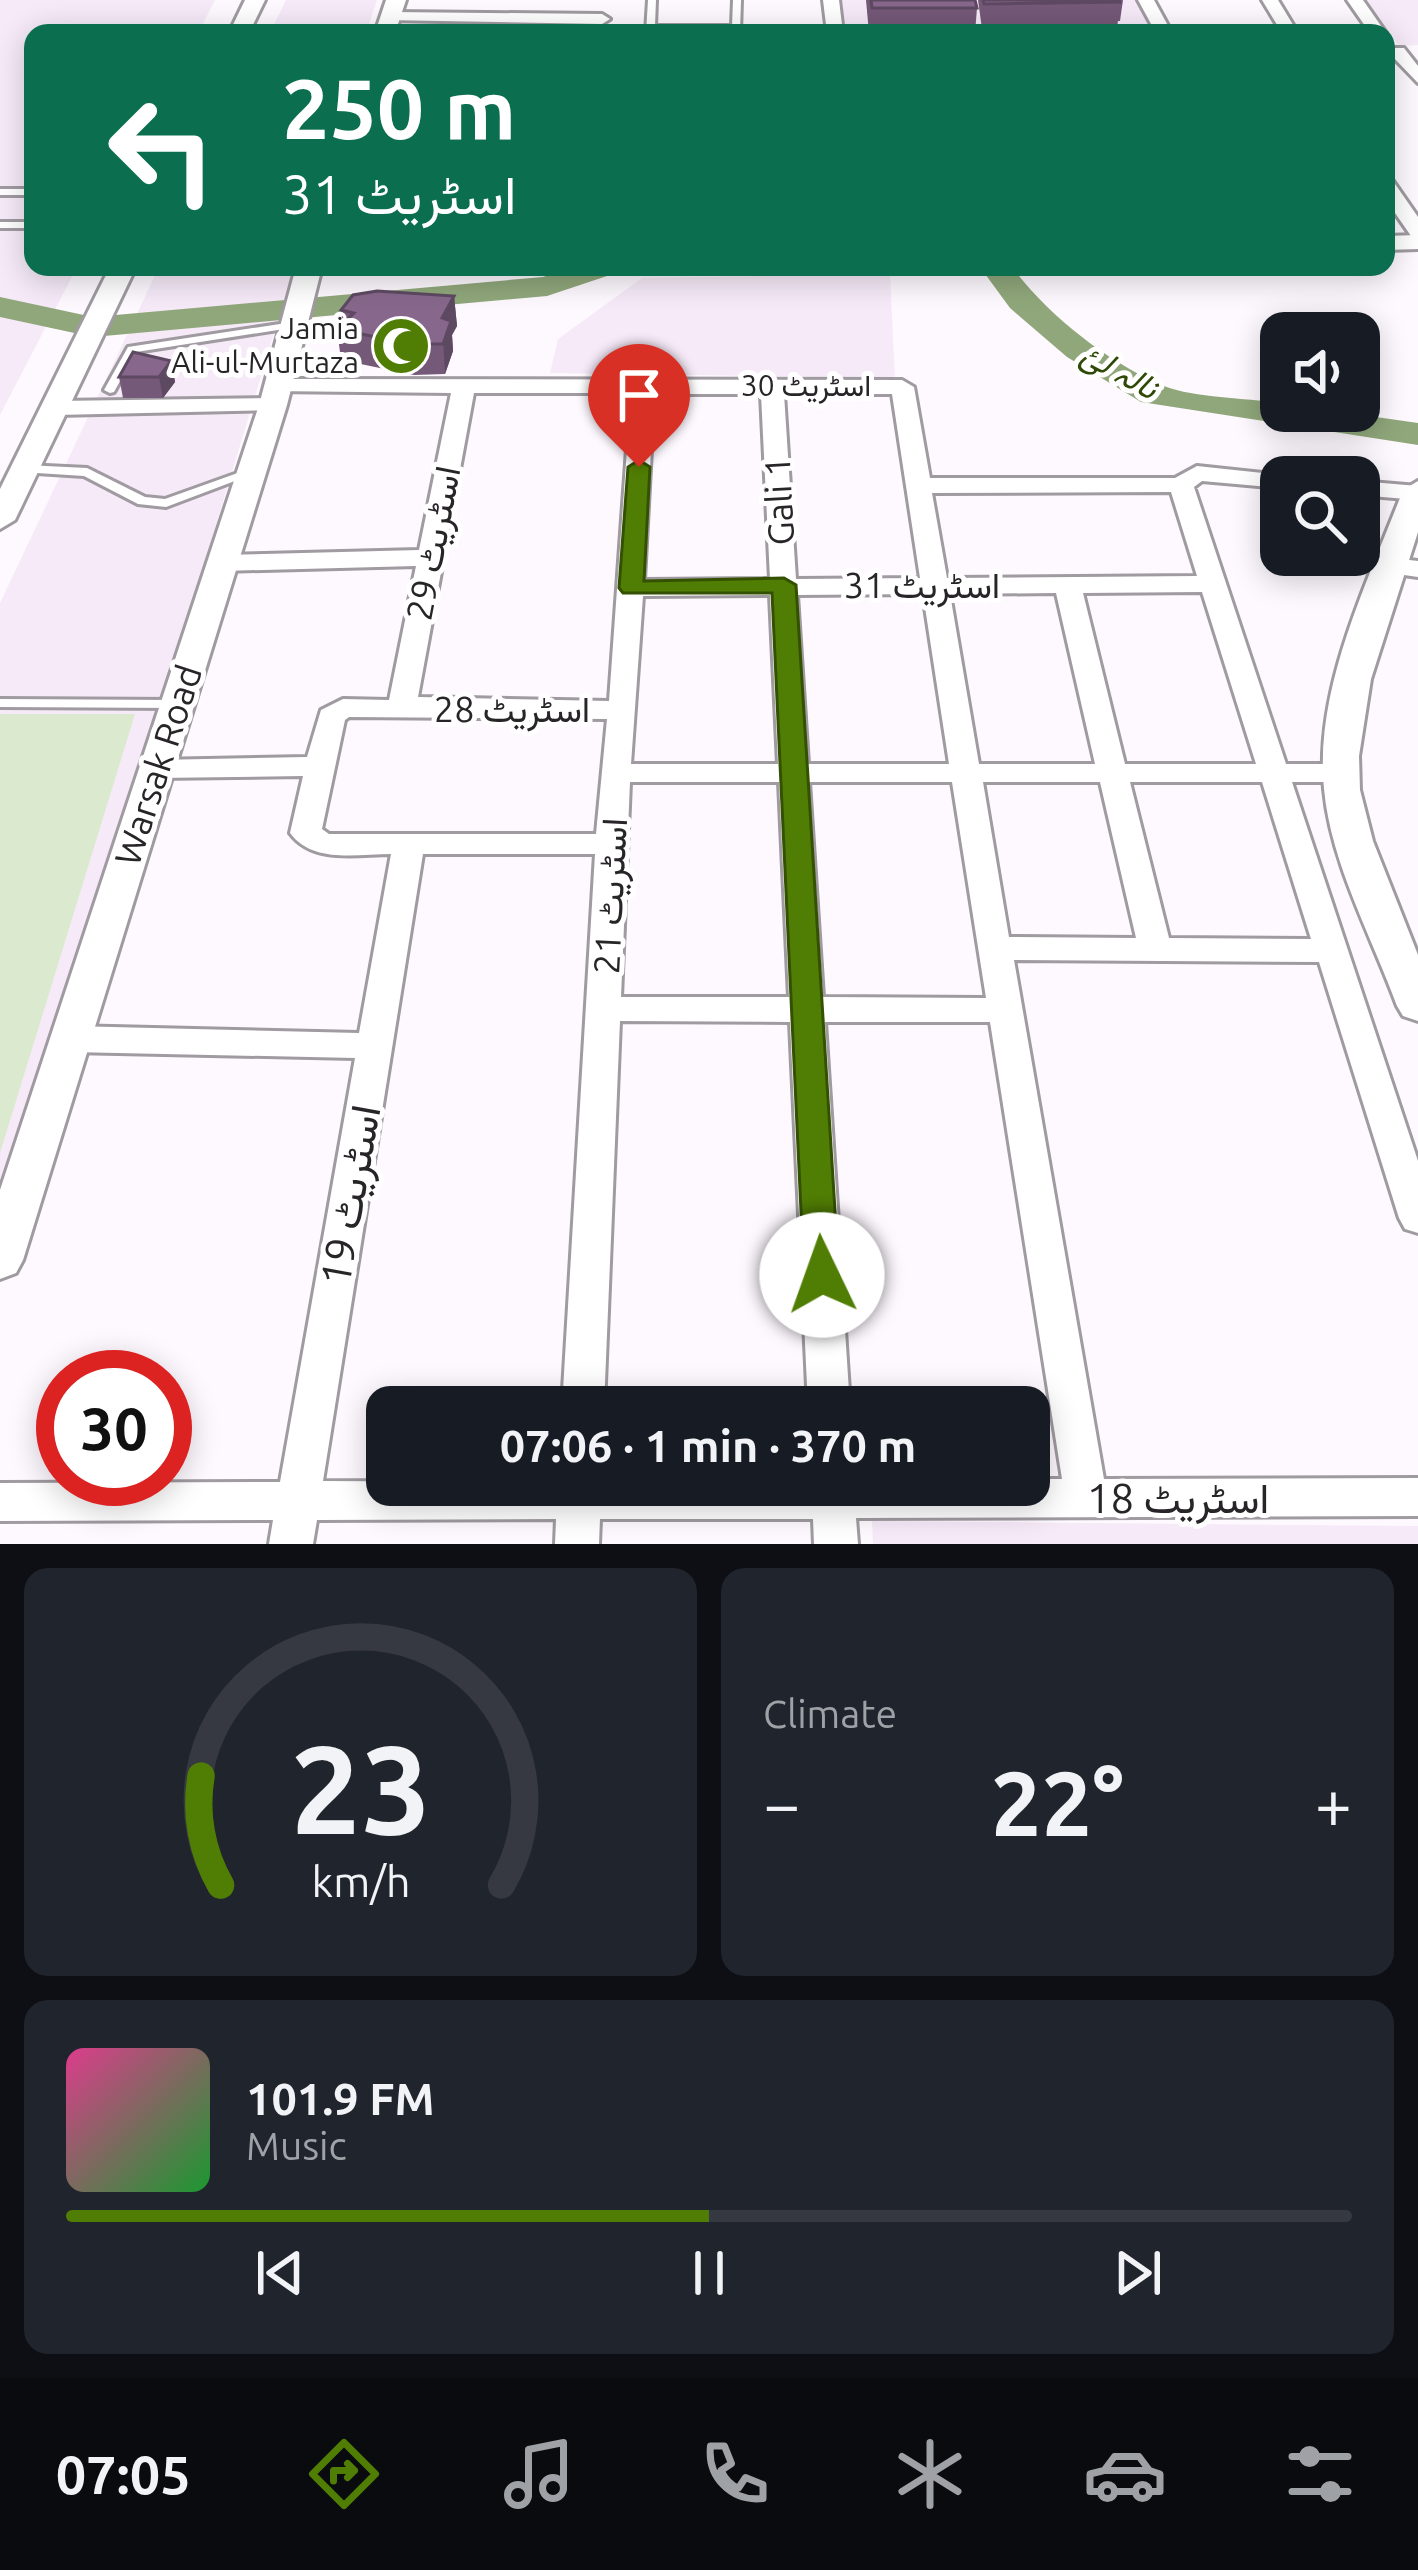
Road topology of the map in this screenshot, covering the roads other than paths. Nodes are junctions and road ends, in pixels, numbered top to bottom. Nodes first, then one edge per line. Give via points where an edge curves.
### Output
1 (391, 16) edge
2 (603, 17) edge
3 (486, 24) edge
4 (546, 24) edge
5 (1396, 50) edge
6 (1418, 78) edge
7 (1395, 198) edge
8 (1418, 232) edge
9 (118, 276) edge
10 (306, 276) edge
11 (294, 321) junction
12 (464, 385) junction
13 (644, 386) junction
14 (772, 386) junction
15 (110, 390) dead end
16 (276, 395) junction
17 (56, 408) junction
18 (25, 469) junction
19 (251, 472) junction
20 (1260, 479) edge
21 (1181, 485) junction
22 (919, 486) junction
23 (1380, 495) edge
24 (1415, 506) edge
25 (0, 520) edge
26 (430, 558) junction
27 (222, 563) junction
28 (1405, 568) edge
29 (1067, 584) junction
30 (1212, 584) junction
31 (784, 585) junction
32 (934, 585) junction
33 (632, 588) junction
34 (0, 703) edge
35 (177, 704) junction
36 (410, 705) junction
37 (623, 710) junction
38 (320, 766) junction
39 (157, 769) junction
40 (794, 772) junction
41 (966, 772) junction
42 (1115, 772) junction
43 (1273, 772) junction
44 (615, 773) junction
45 (1341, 773) junction
46 (614, 844) junction
47 (408, 847) junction
48 (995, 948) junction
49 (1155, 948) junction
50 (1331, 951) junction
51 (1418, 1006) edge
52 (605, 1009) junction
53 (807, 1010) junction
54 (1005, 1010) junction
55 (70, 1039) junction
56 (375, 1046) junction
57 (1418, 1218) edge
58 (0, 1260) edge
59 (585, 1386) edge
60 (828, 1386) edge
61 (1050, 1497) edge
62 (1418, 1497) edge
63 (1086, 1498) junction
64 (0, 1502) edge
65 (635, 1506) edge
66 (835, 1506) edge
67 (578, 1510) edge
68 (294, 1523) edge
69 (836, 1544) edge

1 - 3 street
2 - 4 street
5 - 6 street
7 - 8 street
9 - 17 street
10 - 11 street, Warsak Road
11 - 15 lane via 132,349
11 - 16 street, Warsak Road
12 - 13 street, اسٹریٹ 30
12 - 16 street, اسٹریٹ 30
12 - 26 street, اسٹریٹ 29
13 - 14 street, اسٹریٹ 30
13 - 33 street, اسٹریٹ 21
14 - 22 street, اسٹریٹ 30 via 902,387
14 - 31 street, Gali 1
16 - 17 street, اسٹریٹ 30
16 - 19 street, Warsak Road
17 - 18 street
18 - 19 lane via 87,472 142,501 166,502
18 - 25 street
19 - 27 street, Warsak Road
20 - 21 street via 1197,473
21 - 22 street
21 - 30 street
22 - 32 street
23 - 24 street
24 - 28 street
26 - 27 street
26 - 36 street, اسٹریٹ 29
27 - 35 street, Warsak Road
28 - 45 street via 1350,695
29 - 30 street, اسٹریٹ 31
29 - 32 street, اسٹریٹ 31
29 - 42 street
30 - 43 street
31 - 32 street, اسٹریٹ 31
31 - 33 street, اسٹریٹ 31
31 - 40 street, Gali 1
32 - 41 street
33 - 37 street, اسٹریٹ 21
34 - 35 lane
35 - 39 street, Warsak Road
36 - 37 street, اسٹریٹ 28
36 - 38 street, اسٹریٹ 28 via 343,708 331,716
37 - 44 street, اسٹریٹ 21
38 - 39 street
38 - 47 street via 306,833 322,844
39 - 55 street, Warsak Road
40 - 41 street
40 - 44 street
40 - 53 street, Gali 1
41 - 42 street
41 - 48 street
42 - 43 street
42 - 49 street
43 - 45 street
43 - 50 street
44 - 46 street, اسٹریٹ 21
45 - 51 street via 1346,811
46 - 47 street
46 - 52 street, اسٹریٹ 21
47 - 56 street, اسٹریٹ 19
48 - 49 street
48 - 54 street
49 - 50 street
50 - 57 street
52 - 53 street
52 - 59 street, اسٹریٹ 21
53 - 54 street
53 - 60 street, Gali 1
54 - 63 street
55 - 56 street
55 - 58 street, Warsak Road
56 - 68 street, اسٹریٹ 19
61 - 63 street, اسٹریٹ 18
62 - 63 street, اسٹریٹ 18
64 - 68 street, اسٹریٹ 18
65 - 67 street, اسٹریٹ 18
66 - 69 street
67 - 68 street, اسٹریٹ 18

